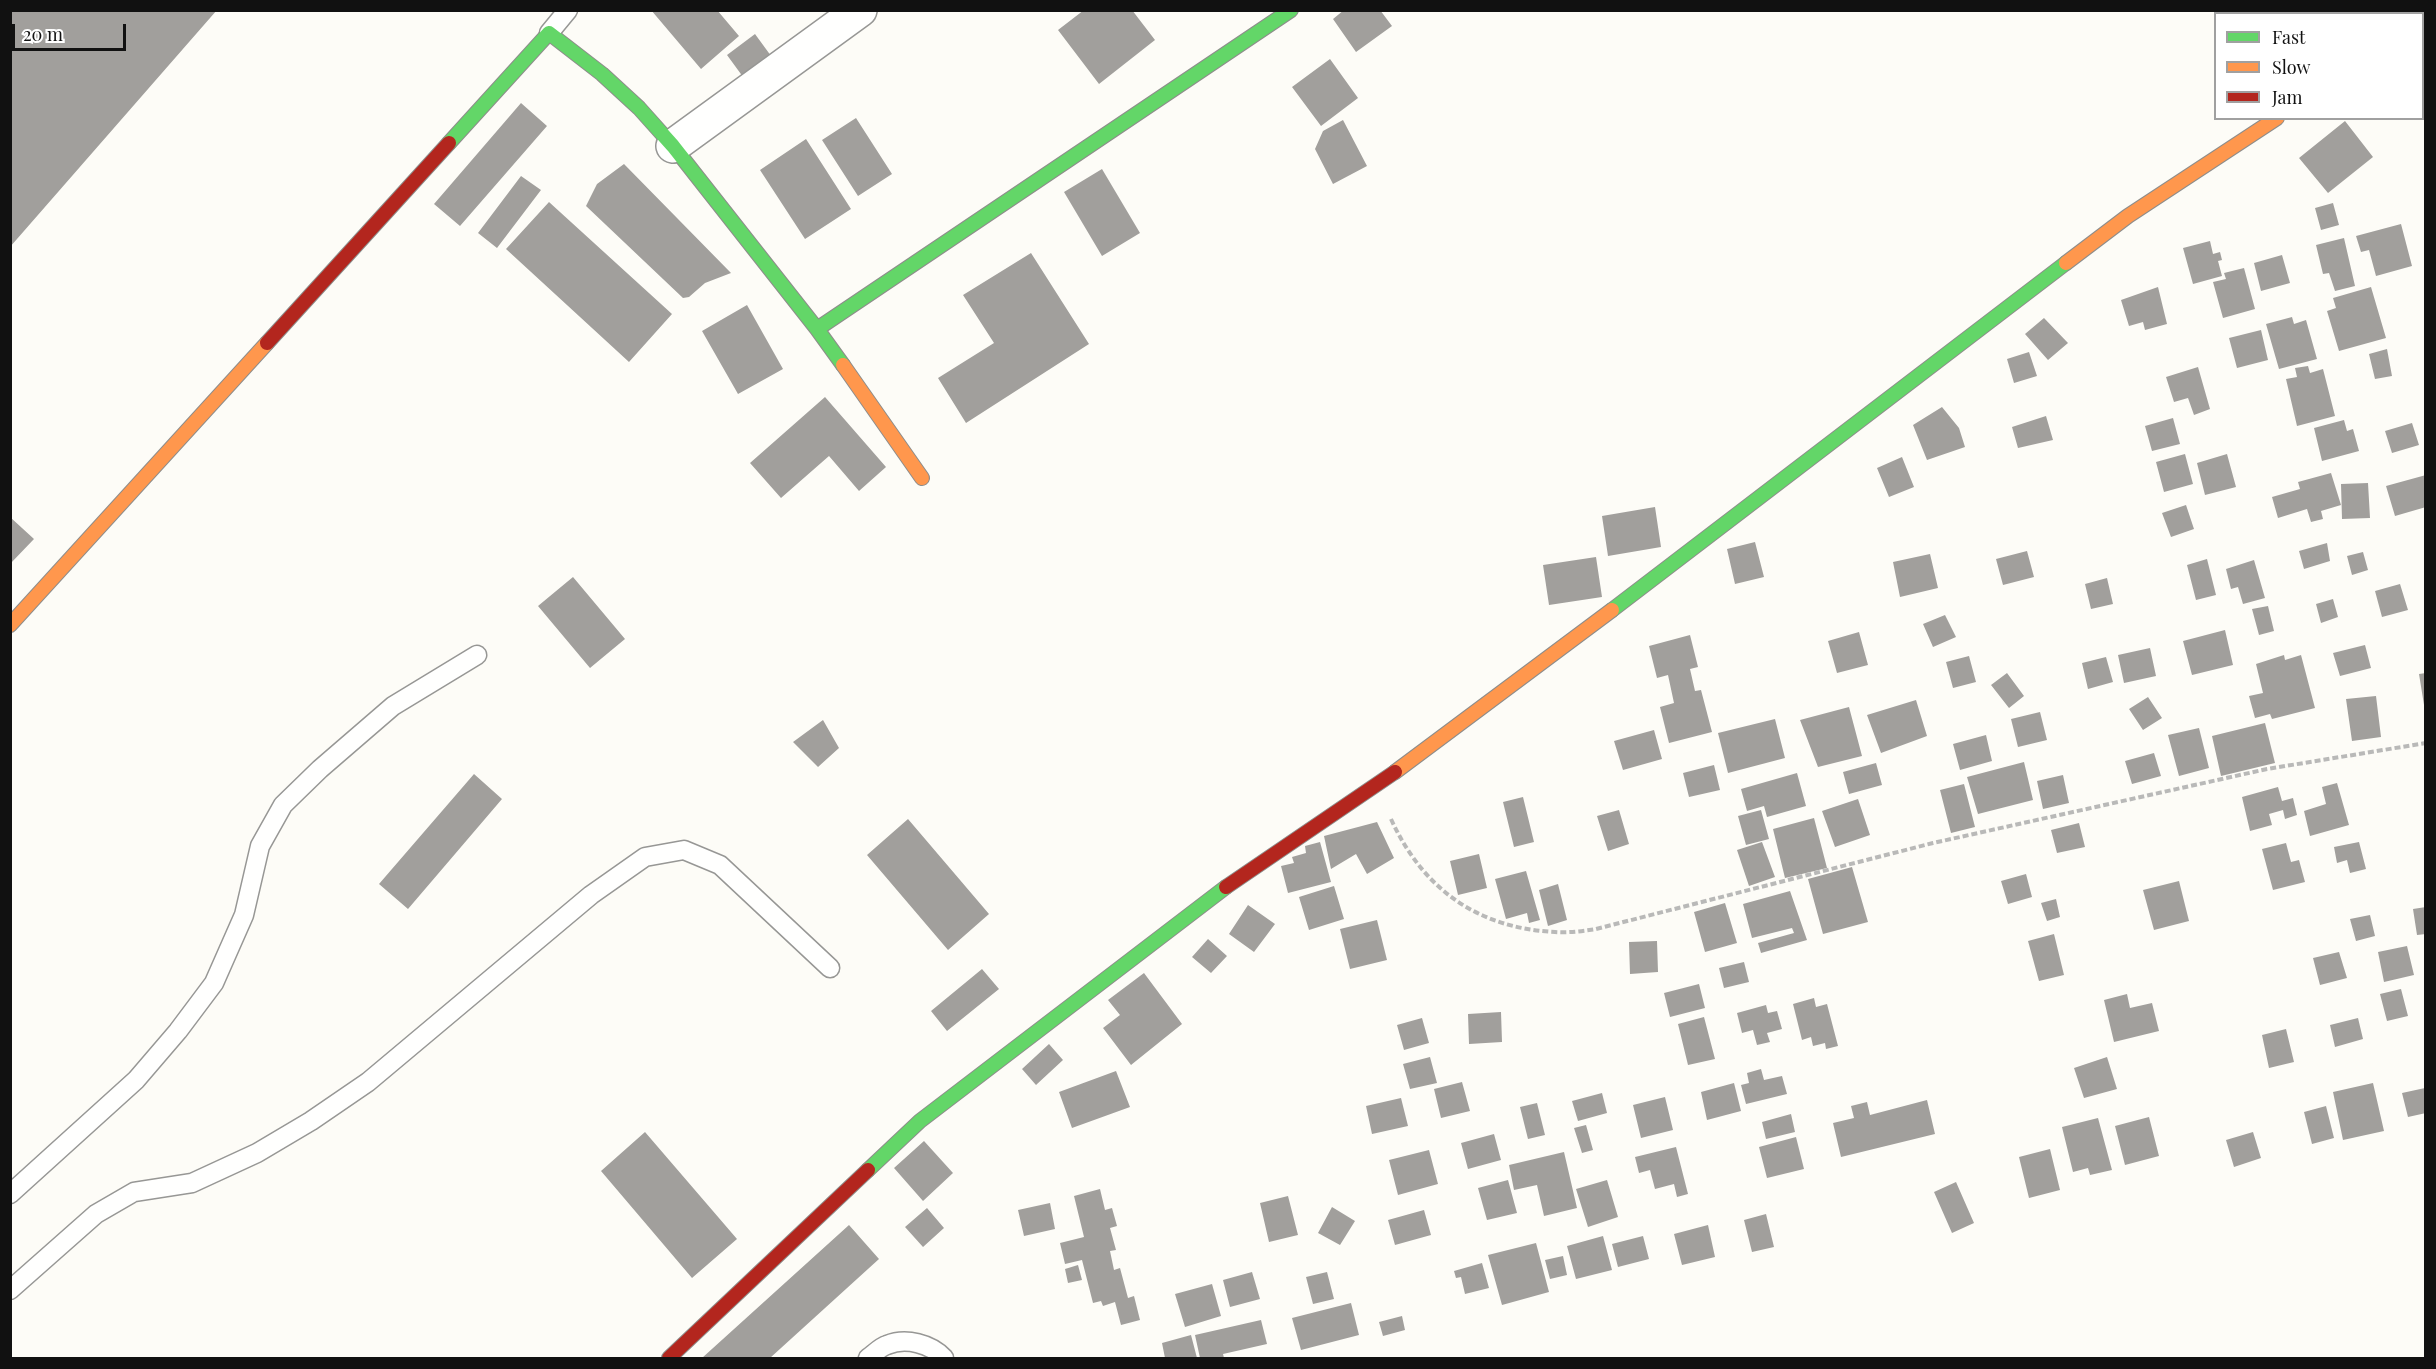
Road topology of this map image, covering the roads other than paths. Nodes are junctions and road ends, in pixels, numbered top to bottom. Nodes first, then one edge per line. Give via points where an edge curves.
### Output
1 (568, 10) edge
2 (860, 10) edge
3 (1291, 10) edge
4 (549, 33) junction
5 (2274, 120) edge
6 (673, 146) junction
7 (817, 330) junction
8 (922, 478) dead end
9 (10, 625) edge
10 (477, 655) dead end
11 (830, 968) dead end
12 (10, 1194) edge
13 (10, 1290) edge
14 (669, 1359) edge
15 (868, 1359) edge
16 (944, 1359) edge

1 - 4 lane
2 - 6 street
3 - 7 street
4 - 6 street via 639,108
4 - 9 street
5 - 14 street via 2128,216 1529,673 1377,785 1237,878 920,1120
6 - 7 street
7 - 8 street
10 - 12 lane via 393,706 284,804 260,846 244,915 214,983 136,1080
11 - 13 lane via 720,865 684,850 645,857 591,895 368,1082 256,1153 192,1183 134,1192 96,1214
15 - 16 lane via 887,1345 906,1342 936,1350

